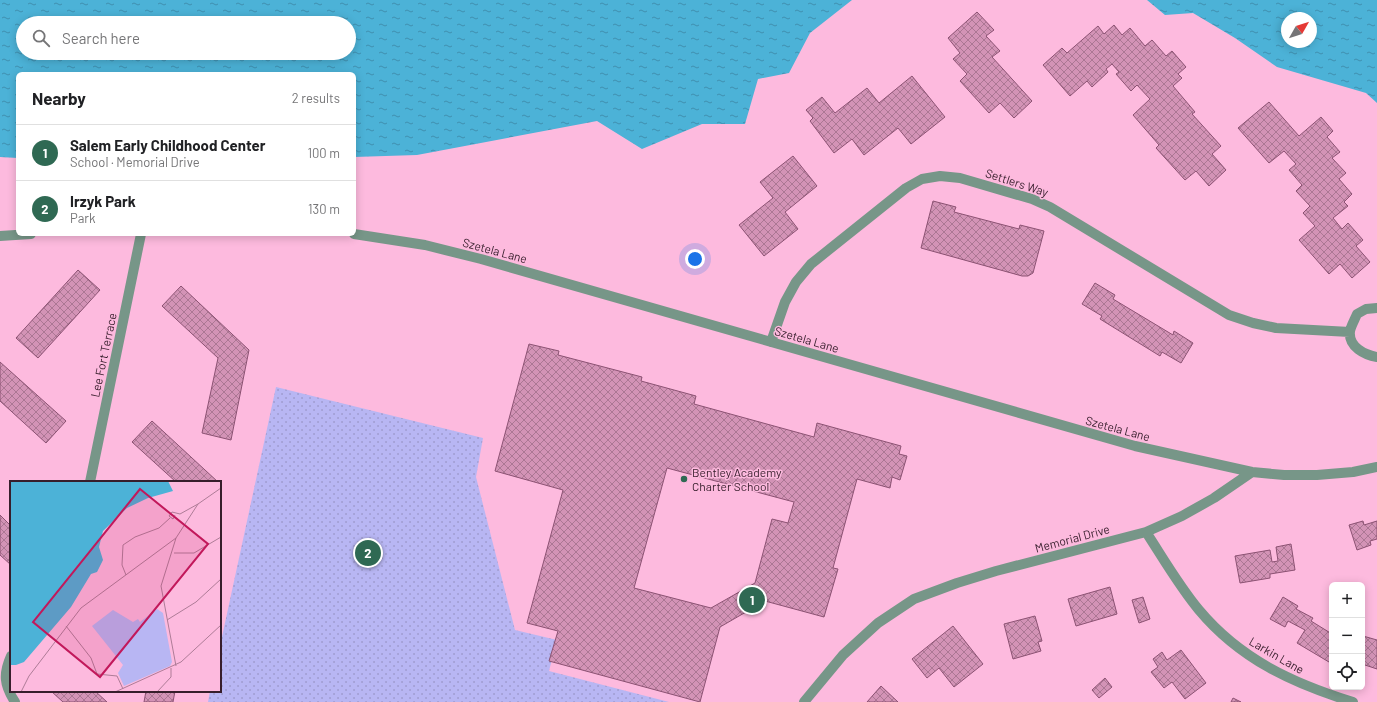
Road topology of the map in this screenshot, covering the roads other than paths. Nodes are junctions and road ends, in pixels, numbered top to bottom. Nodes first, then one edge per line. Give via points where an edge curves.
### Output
1 (356, 234) edge
2 (16, 235) edge
3 (0, 236) edge
4 (142, 236) edge
5 (1377, 308) edge
6 (1350, 332) junction
7 (771, 342) junction
8 (1377, 357) edge
9 (1377, 467) edge
10 (1252, 472) junction
11 (90, 481) edge
12 (1146, 532) junction
13 (10, 658) edge
14 (10, 691) edge
15 (10, 692) edge
16 (15, 702) edge
17 (804, 702) edge
18 (1353, 702) edge

1 - 7 street, Szetela Lane via 425,245 480,259
2 - 3 street
4 - 11 street, Lee Fort Terrace
5 - 6 street via 1366,309 1357,314
6 - 7 street, Settlers Way via 1276,328 1229,315 1050,207 1032,199 960,178 940,176 922,179 906,188 811,264 796,282 785,302
6 - 8 street via 1358,350
7 - 10 street, Szetela Lane via 1135,446
9 - 10 street via 1317,475
10 - 12 street, Memorial Drive via 1214,498
12 - 17 street, Memorial Drive via 983,575 914,599 878,623 843,655
12 - 18 street, Larkin Lane via 1198,609 1222,634 1286,678
13 - 14 street via 6,667 6,682
15 - 16 street

